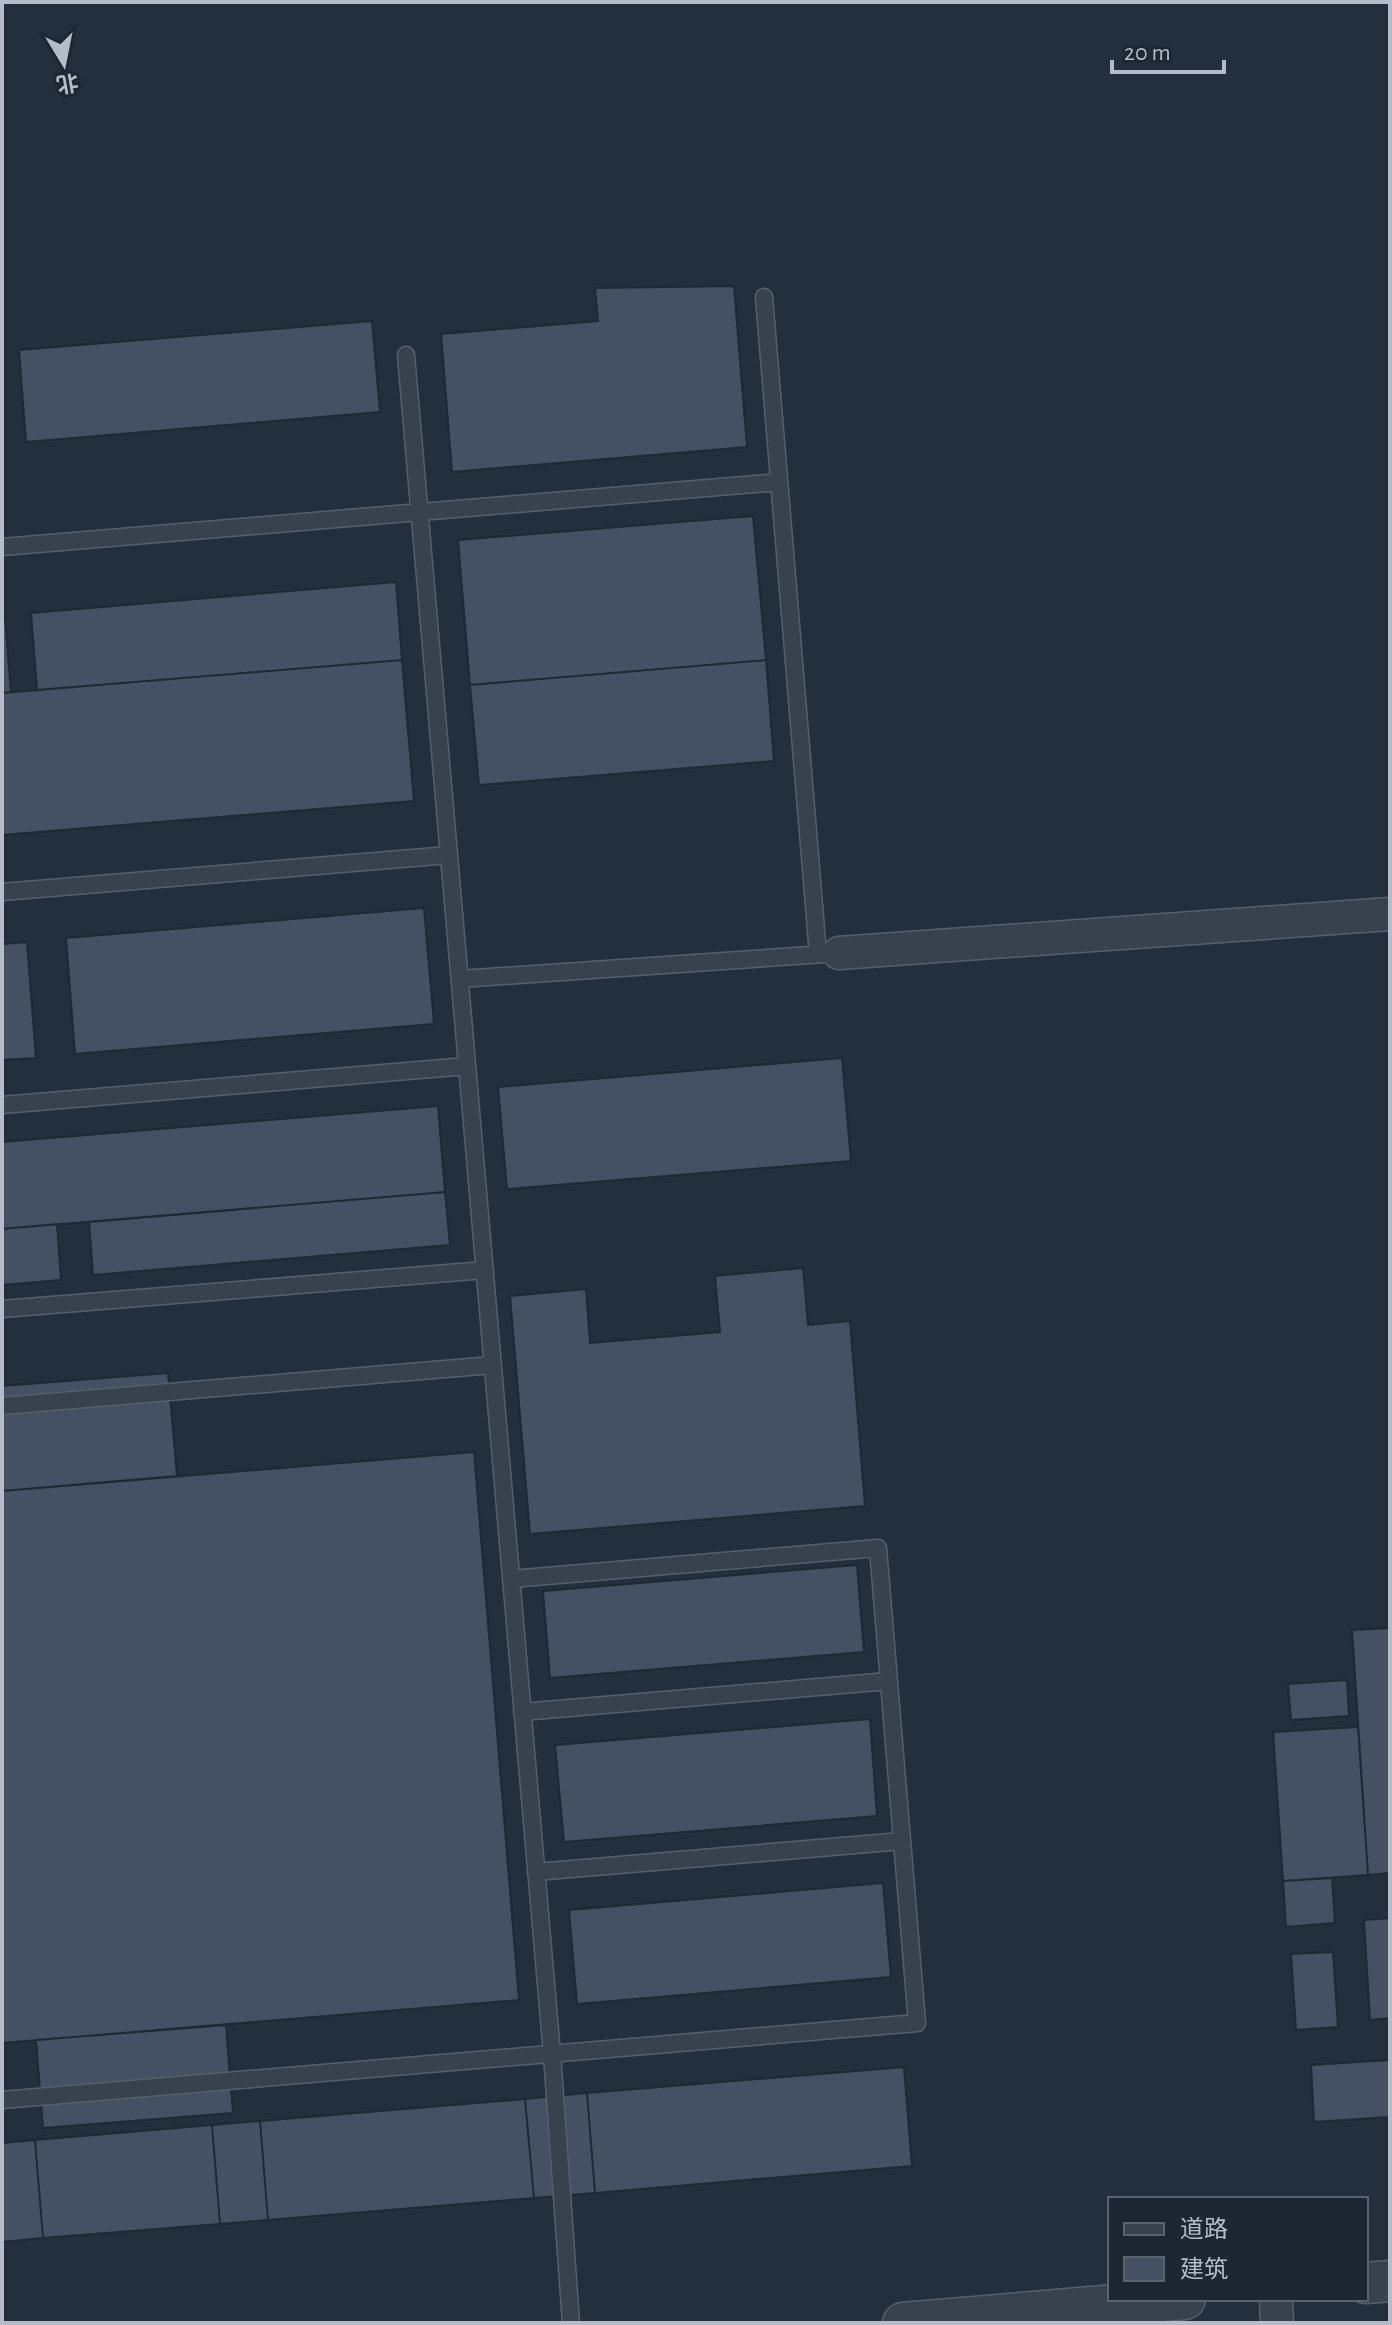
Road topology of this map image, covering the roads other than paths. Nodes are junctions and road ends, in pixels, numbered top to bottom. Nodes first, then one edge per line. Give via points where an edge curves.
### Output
1 (764, 297) dead end
2 (406, 355) dead end
3 (779, 482) junction
4 (420, 512) junction
5 (2, 547) edge
6 (449, 855) junction
7 (2, 892) edge
8 (1390, 914) edge
9 (828, 954) junction
10 (460, 979) junction
11 (467, 1066) junction
12 (2, 1105) edge
13 (485, 1270) junction
14 (2, 1309) edge
15 (493, 1365) junction
16 (2, 1406) edge
17 (511, 1579) junction
18 (889, 1681) junction
19 (522, 1712) junction
20 (902, 1841) junction
21 (536, 1872) junction
22 (552, 2054) junction
23 (2, 2100) edge
24 (1390, 2281) edge
25 (1368, 2283) edge
26 (1162, 2301) edge
27 (1276, 2301) edge
28 (571, 2323) edge
29 (903, 2323) edge
30 (1277, 2323) edge

1 - 3 lane
2 - 4 lane
3 - 4 lane
3 - 9 lane
4 - 5 lane
4 - 6 lane
6 - 7 lane
6 - 10 lane
8 - 9 street
9 - 10 lane
10 - 11 lane
11 - 12 lane
11 - 13 lane
13 - 14 lane
13 - 15 lane
15 - 16 lane
15 - 17 lane
17 - 18 lane via 878,1548
17 - 19 lane
18 - 19 lane
18 - 20 lane
19 - 21 lane
20 - 21 lane
20 - 22 lane via 917,2023
21 - 22 lane
22 - 23 lane
22 - 28 lane
24 - 25 street
26 - 29 street
27 - 30 street

